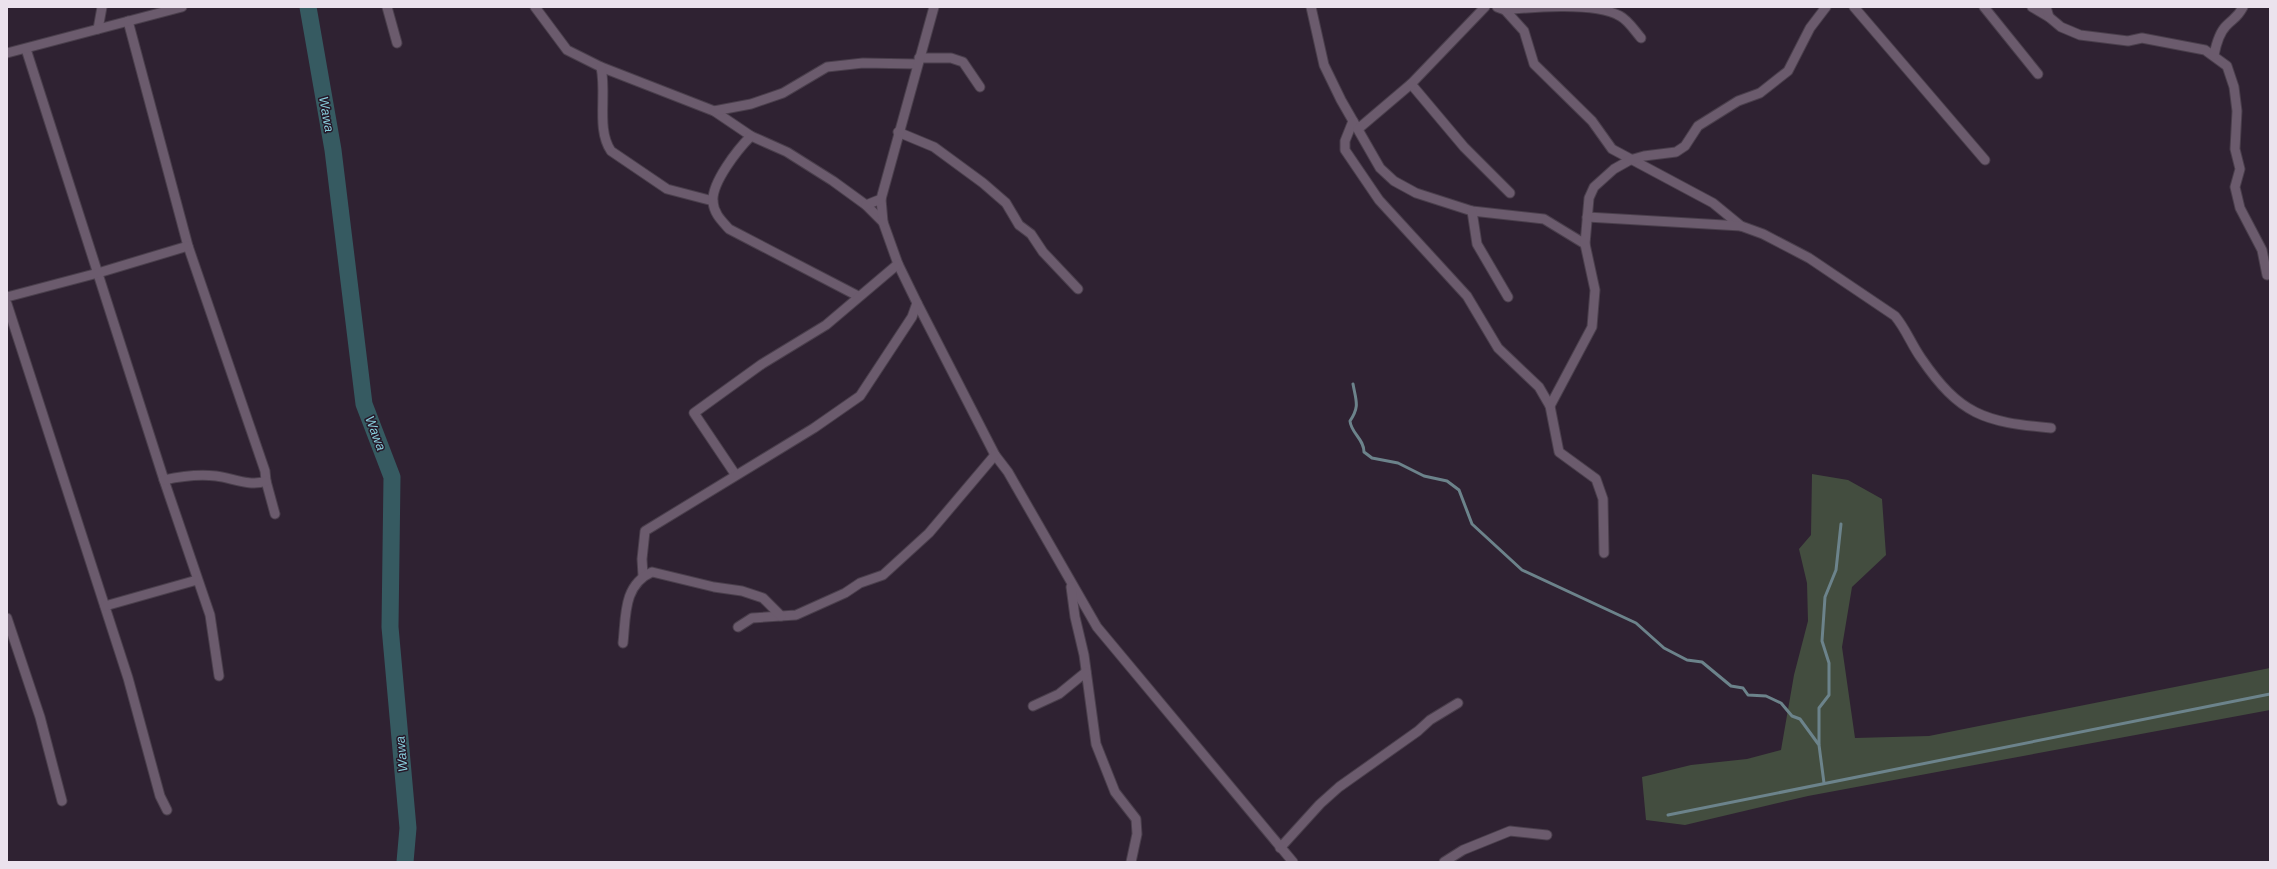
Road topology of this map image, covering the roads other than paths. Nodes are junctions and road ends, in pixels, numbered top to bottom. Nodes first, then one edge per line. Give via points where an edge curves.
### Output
1 (102, 7) edge
2 (182, 7) edge
3 (387, 7) edge
4 (535, 7) edge
5 (934, 7) edge
6 (1311, 7) edge
7 (1485, 7) edge
8 (1826, 7) edge
9 (1854, 7) edge
10 (1984, 7) edge
11 (2032, 7) edge
12 (2046, 7) edge
13 (2243, 7) edge
14 (1501, 9) edge
15 (2049, 17) junction
16 (128, 21) junction
17 (98, 29) junction
18 (1641, 38) dead end
19 (397, 43) dead end
20 (26, 49) junction
21 (7, 53) edge
22 (2214, 55) junction
23 (918, 61) junction
24 (601, 67) junction
25 (2038, 74) dead end
26 (1411, 84) junction
27 (980, 87) dead end
28 (714, 111) junction
29 (1355, 125) junction
30 (898, 132) junction
31 (751, 136) junction
32 (1630, 160) junction
33 (1985, 160) dead end
34 (1510, 193) dead end
35 (882, 199) junction
36 (712, 201) junction
37 (866, 205) junction
38 (1472, 211) junction
39 (1587, 217) junction
40 (883, 222) junction
41 (1740, 226) junction
42 (1585, 244) junction
43 (188, 246) junction
44 (898, 264) junction
45 (98, 273) junction
46 (2267, 275) dead end
47 (1078, 289) dead end
48 (858, 296) junction
49 (7, 297) edge
50 (1508, 297) dead end
51 (917, 303) junction
52 (7, 304) edge
53 (1550, 406) junction
54 (2051, 428) dead end
55 (995, 455) junction
56 (735, 474) junction
57 (164, 480) junction
58 (266, 481) junction
59 (275, 514) dead end
60 (1604, 553) dead end
61 (643, 576) junction
62 (197, 580) junction
63 (1070, 582) junction
64 (105, 606) junction
65 (781, 616) junction
66 (7, 618) edge
67 (738, 627) dead end
68 (623, 643) dead end
69 (1086, 672) junction
70 (218, 676) dead end
71 (1458, 703) dead end
72 (1033, 706) dead end
73 (62, 801) dead end
74 (167, 810) dead end
75 (1547, 835) dead end
76 (1280, 848) junction
77 (1131, 862) edge
78 (1292, 862) edge
79 (1444, 862) edge

1 - 17 street
2 - 16 street
3 - 19 street
4 - 24 street via 567,50
5 - 23 street
6 - 29 street via 1324,65
7 - 26 street
8 - 32 street via 1810,28 1788,71 1760,92 1738,101 1698,126 1685,146 1676,152
9 - 33 street
10 - 25 street
11 - 15 street
12 - 15 street
13 - 22 street via 2237,18 2226,26 2216,41
14 - 18 street via 1602,8 1621,16
14 - 32 street via 1524,31 1534,64 1592,121 1612,149
15 - 22 street via 2061,27 2080,35 2128,41 2142,38 2205,50
16 - 17 street
16 - 43 street
17 - 20 street
20 - 21 street
20 - 45 street
22 - 46 street via 2227,66 2234,87 2237,111 2235,149 2240,169 2235,187 2240,208 2262,250
23 - 27 street via 951,58 963,62
23 - 28 street via 827,67 783,93 751,104
23 - 30 street
24 - 28 street
24 - 36 street via 604,84 602,124 606,143 611,151 667,190
26 - 29 street
26 - 34 street via 1464,147
28 - 31 street
29 - 38 street via 1380,168 1394,181 1416,193
29 - 53 street via 1345,141 1345,150 1360,173 1379,200 1467,296 1498,348 1539,387
30 - 35 street
30 - 47 street via 934,147 989,188 1006,203 1019,225 1031,234 1043,252
31 - 36 street via 735,153 719,179
31 - 37 street via 787,152
32 - 39 street via 1614,169 1594,187 1589,198
32 - 41 street via 1662,174 1712,203
35 - 37 street
35 - 40 street
36 - 48 street via 717,215 729,229
37 - 40 street
38 - 42 street via 1544,219
38 - 50 street via 1477,244
39 - 41 street
39 - 42 street
40 - 44 street
41 - 54 street via 1809,258 1896,316 1941,386 1967,408 1988,419
42 - 53 street via 1595,290 1592,327
43 - 45 street
43 - 58 street via 265,471
44 - 48 street
44 - 51 street
45 - 49 street
45 - 57 street
48 - 56 street via 826,325 762,364 694,413
51 - 55 street
51 - 56 street via 912,317 860,396 814,428
52 - 64 street
53 - 60 street via 1559,452 1596,478 1603,499
55 - 63 street via 1008,472
55 - 65 street via 929,533 883,575 860,583 845,594 796,615
56 - 61 street via 645,531
57 - 58 street via 187,475 217,476 249,483
57 - 62 street
58 - 59 street
61 - 65 street via 652,572 742,591 763,598
61 - 68 street via 633,587 627,601
62 - 64 street
62 - 70 street via 210,615
63 - 69 street
63 - 76 street via 1097,627
64 - 74 street via 128,678 160,796
65 - 67 street via 752,618
66 - 73 street via 40,717
69 - 72 street via 1059,694
69 - 77 street via 1096,744 1115,792 1136,819 1138,834
71 - 76 street via 1430,720 1339,787
75 - 79 street via 1510,831 1463,850
76 - 78 street

